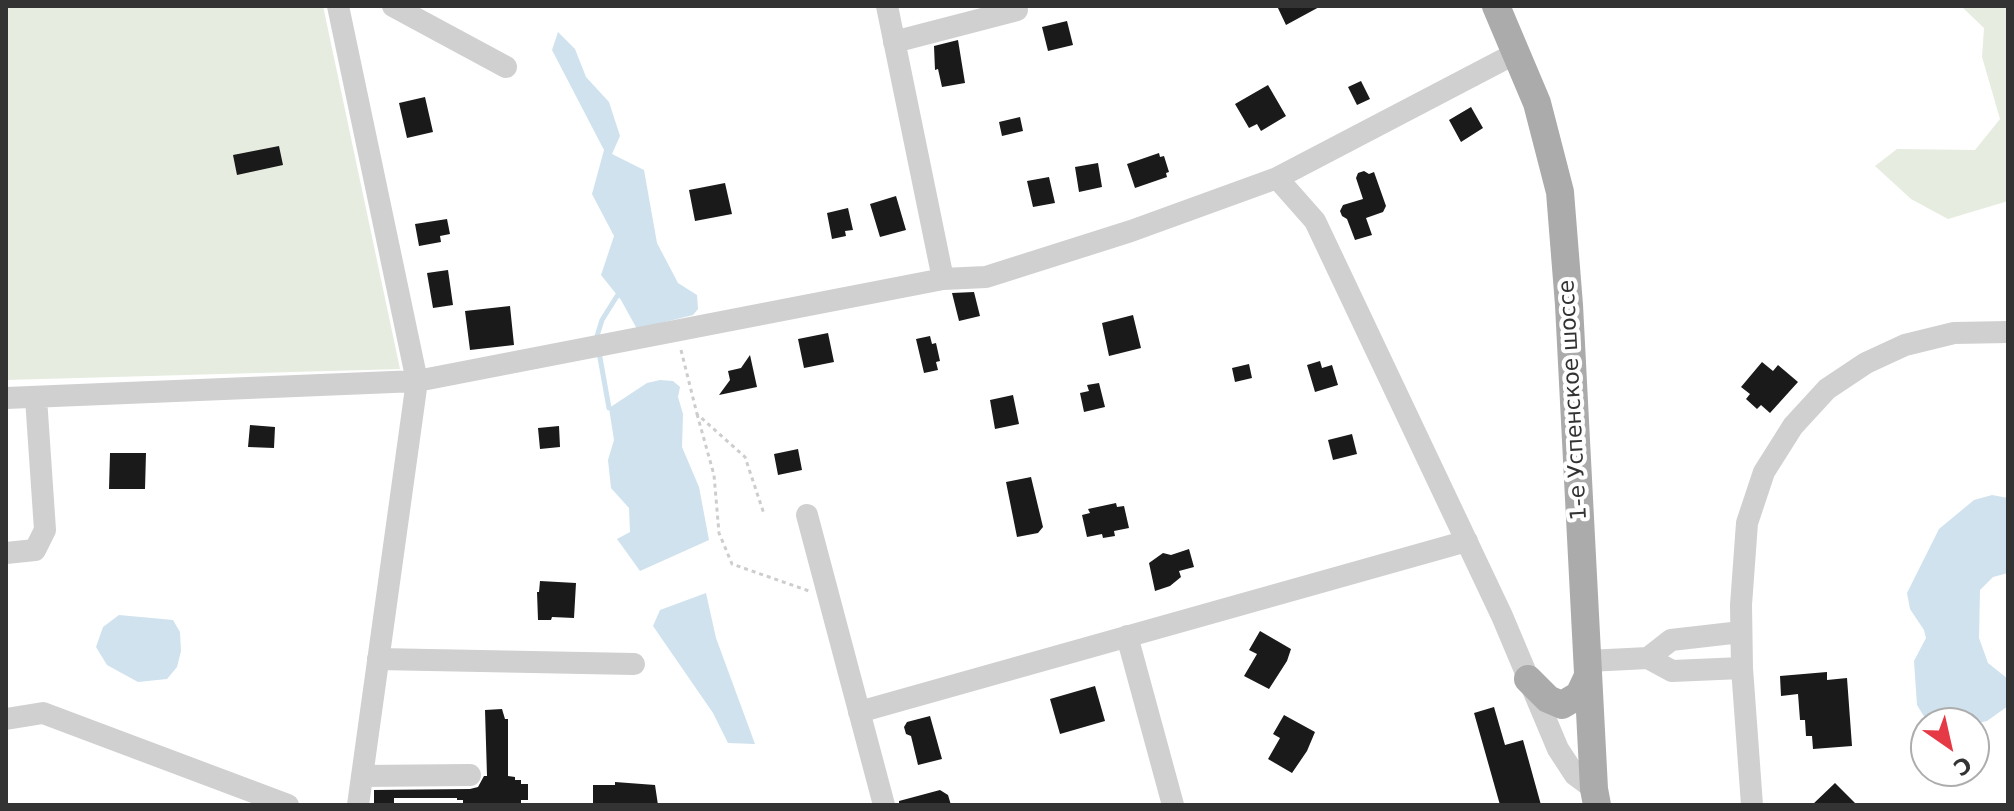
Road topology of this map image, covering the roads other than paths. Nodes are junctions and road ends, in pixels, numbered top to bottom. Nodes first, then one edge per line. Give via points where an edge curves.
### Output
1 (338, 6) edge
2 (393, 6) edge
3 (887, 6) edge
4 (1496, 6) edge
5 (1017, 10) dead end
6 (894, 42) junction
7 (1518, 52) junction
8 (506, 67) dead end
9 (1277, 178) junction
10 (943, 279) junction
11 (2008, 332) edge
12 (417, 381) junction
13 (6, 398) edge
14 (36, 398) junction
15 (807, 515) dead end
16 (1467, 541) junction
17 (6, 553) edge
18 (1741, 632) junction
19 (1127, 636) junction
20 (1648, 658) junction
21 (378, 659) junction
22 (634, 664) dead end
23 (1742, 668) junction
24 (1588, 669) junction
25 (1528, 679) junction
26 (859, 712) junction
27 (6, 719) edge
28 (470, 775) dead end
29 (362, 776) junction
30 (1596, 797) edge
31 (284, 804) edge
32 (358, 805) edge
33 (884, 805) edge
34 (1173, 805) edge
35 (1752, 805) edge

1 - 12 street
2 - 8 street
3 - 6 street
4 - 7 main road, 1-е Успенское шоссе
5 - 6 street
6 - 10 street
7 - 9 street
7 - 24 main road, 1-е Успенское шоссе via 1560,192
9 - 10 street via 986,277
9 - 16 street via 1315,221
10 - 12 street
11 - 18 street via 1954,333 1905,345 1827,389 1793,426 1764,472 1747,523
12 - 14 street
12 - 21 street
13 - 14 street
14 - 17 street via 45,530 35,550
15 - 26 street
16 - 19 street
16 - 25 street
18 - 20 street via 1671,640
18 - 23 street
19 - 26 street
19 - 34 street
20 - 23 street via 1672,671
20 - 24 street
21 - 22 street
21 - 29 street
23 - 35 street
24 - 25 main road via 1579,695 1562,705
24 - 30 main road, 1-е Успенское шоссе
25 - 30 street via 1558,749
26 - 33 street
27 - 31 street via 43,713
28 - 29 street
29 - 32 street

